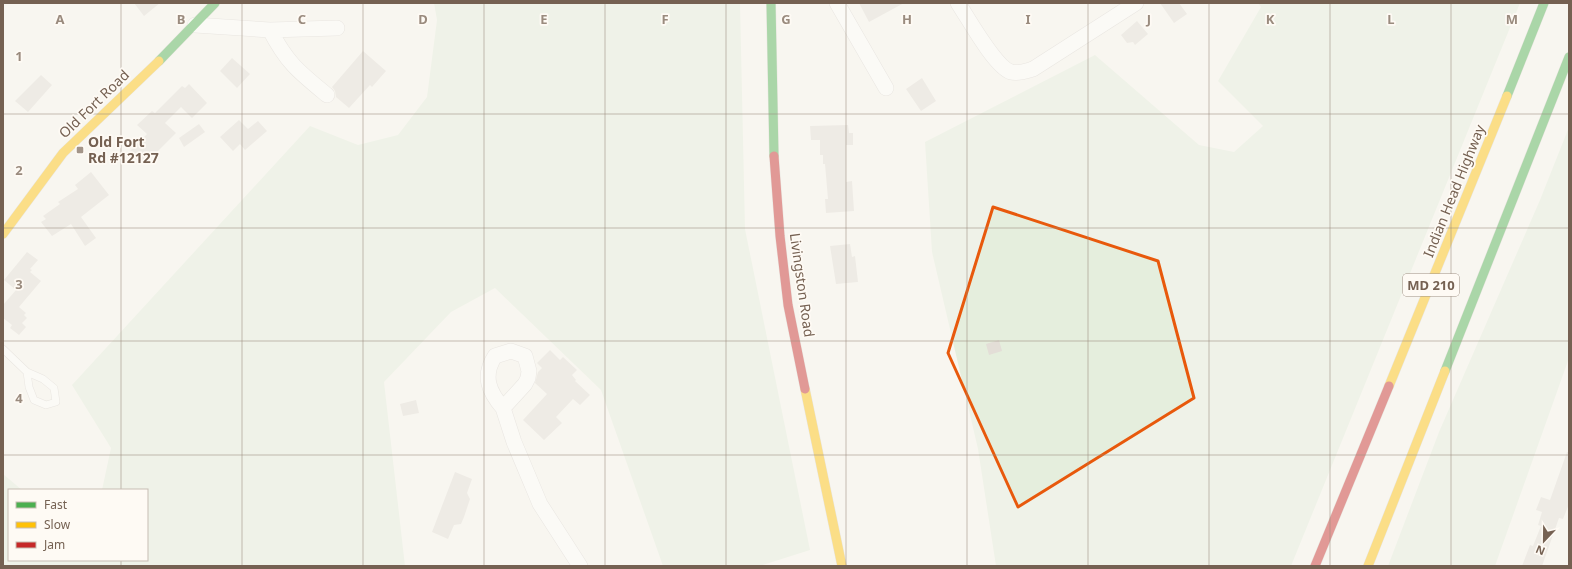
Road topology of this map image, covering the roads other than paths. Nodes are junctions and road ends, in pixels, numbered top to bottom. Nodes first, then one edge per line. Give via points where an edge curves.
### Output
1 (215, 3) edge
2 (771, 3) edge
3 (837, 3) edge
4 (958, 3) edge
5 (1136, 3) edge
6 (1544, 3) edge
7 (195, 25) junction
8 (337, 28) dead end
9 (270, 30) junction
10 (1569, 57) edge
11 (886, 88) dead end
12 (327, 95) dead end
13 (3, 234) edge
14 (3, 349) edge
15 (27, 372) junction
16 (503, 408) dead end
17 (580, 566) edge
18 (842, 566) edge
19 (1315, 566) edge
20 (1368, 566) edge

1 - 7 main road, Old Fort Road
2 - 18 main road, Livingston Road via 775,173 780,236 788,297
3 - 11 street
4 - 5 street via 1000,65 1011,72 1033,69
6 - 19 main road, Indian Head Highway / MD 210
7 - 9 street
7 - 13 main road, Old Fort Road via 63,154
8 - 9 street
9 - 12 street via 289,62
10 - 20 main road, MD 210
14 - 15 lane
15 - 15 lane via 43,379 54,388 56,402 46,405 34,400
16 - 17 street via 540,504

